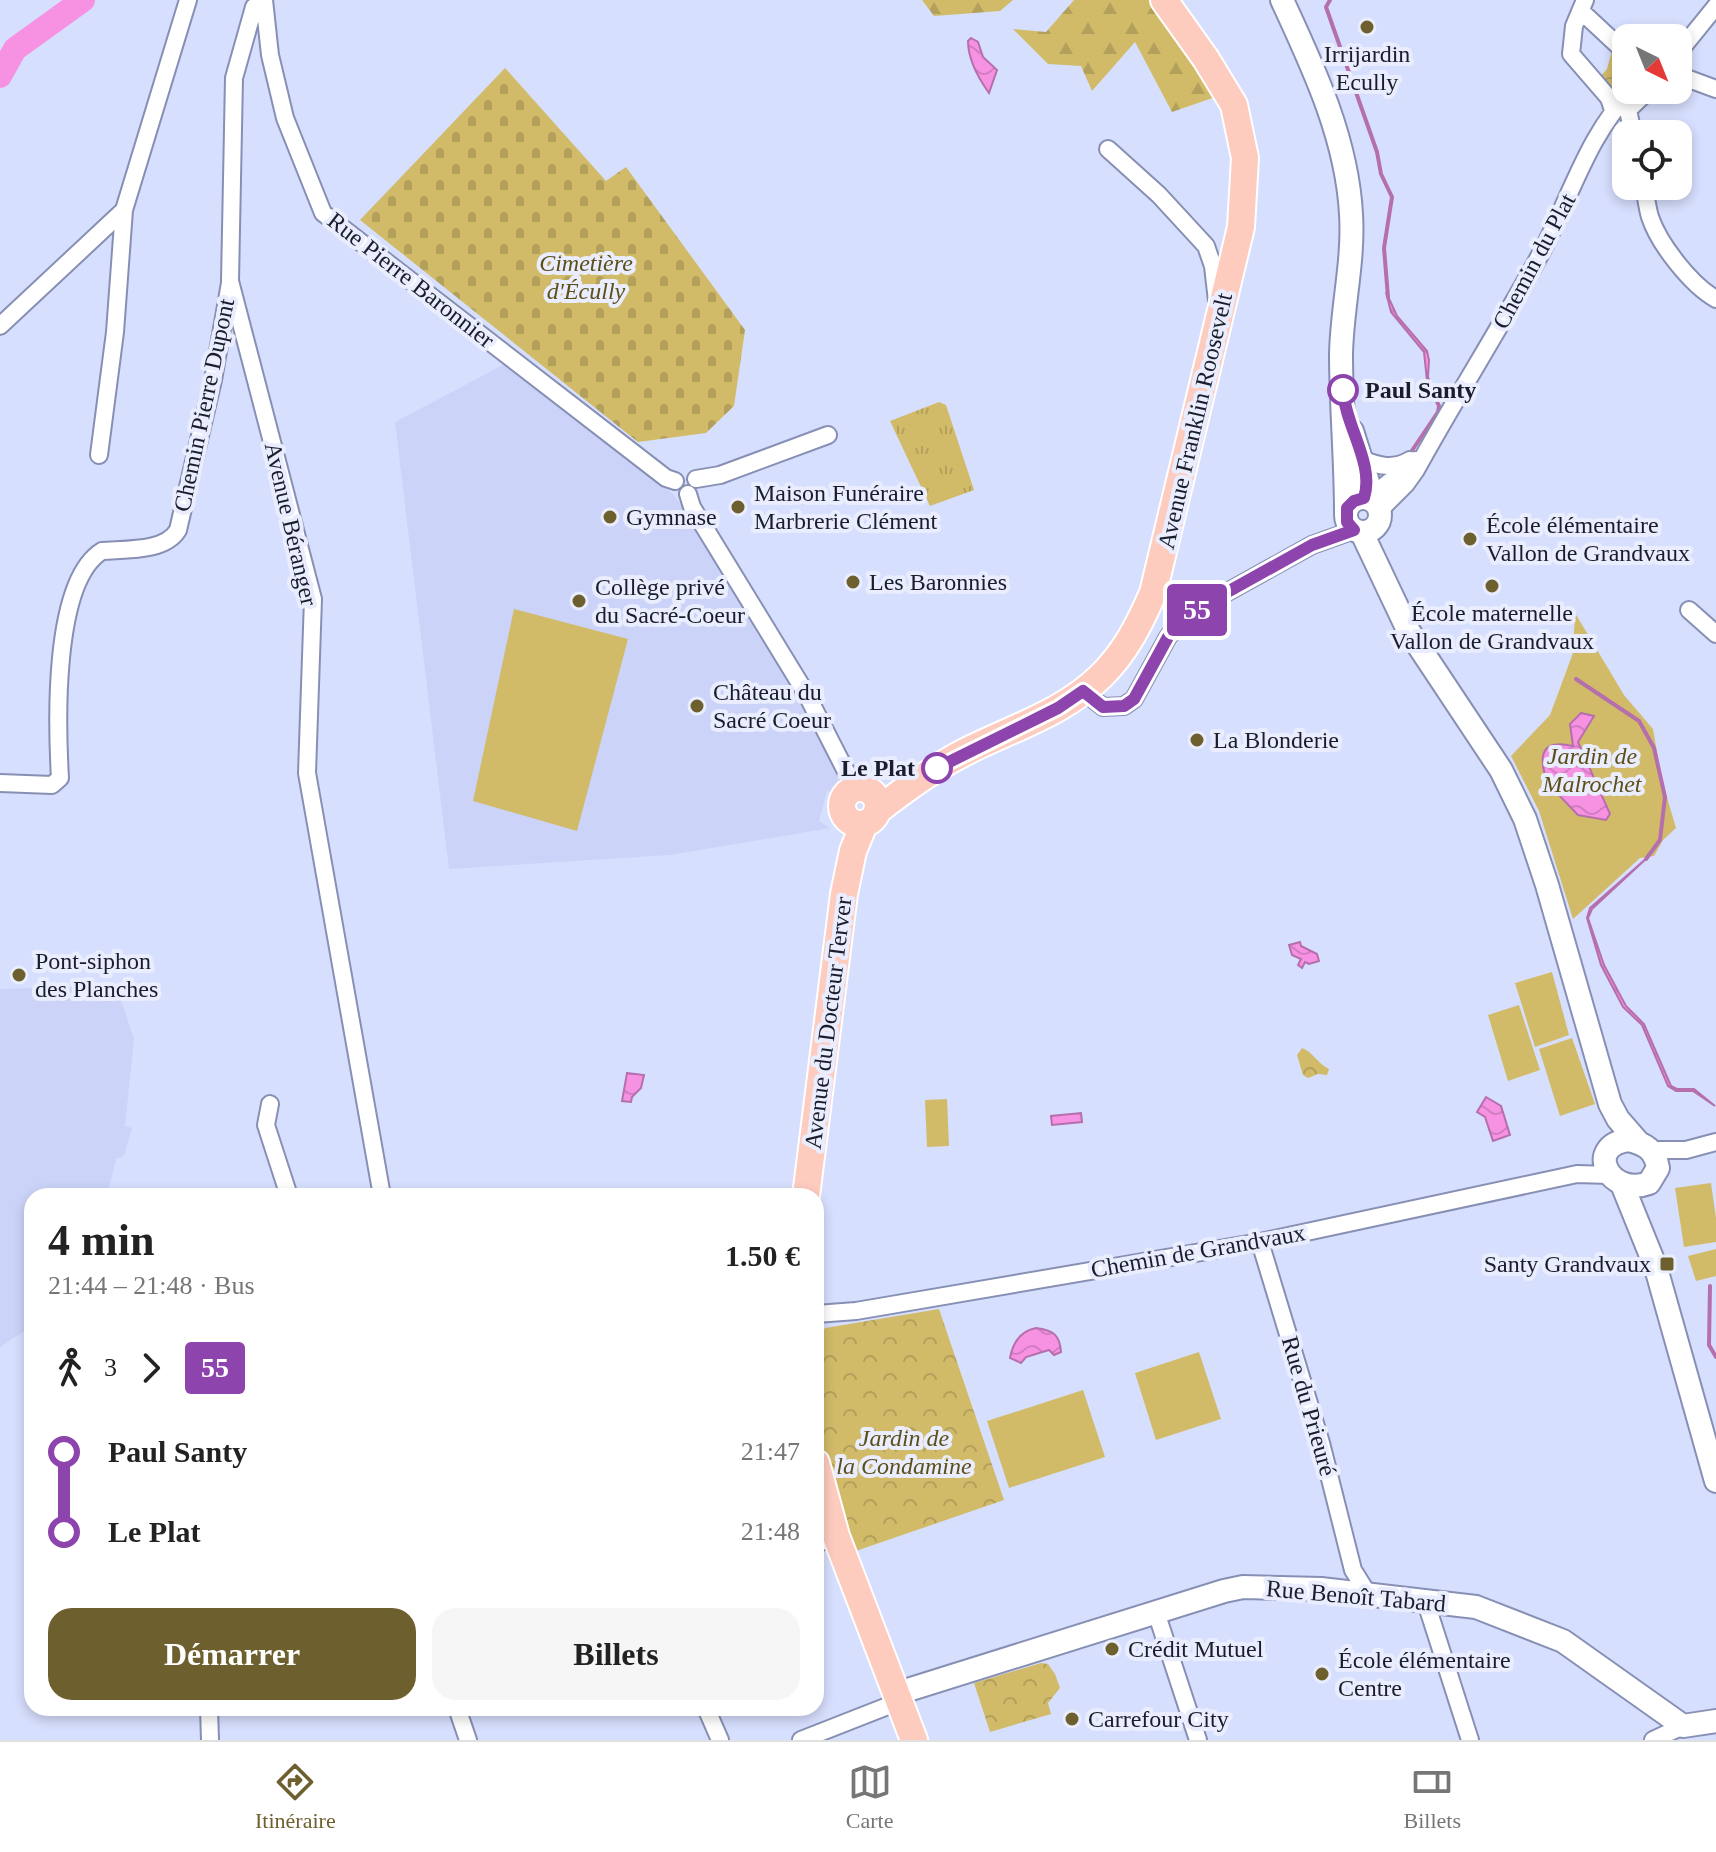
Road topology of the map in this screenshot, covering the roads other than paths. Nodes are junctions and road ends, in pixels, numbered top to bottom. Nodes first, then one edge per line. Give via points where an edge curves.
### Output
1 (188, 0) edge
2 (1164, 0) edge
3 (1272, 0) edge
4 (1282, 0) edge
5 (264, 3) edge
6 (1583, 5) edge
7 (1716, 6) edge
8 (1295, 31) junction
9 (1692, 36) edge
10 (1612, 37) edge
11 (1692, 80) edge
12 (1716, 89) edge
13 (1624, 104) edge
14 (1629, 104) edge
15 (1620, 110) junction
16 (1625, 120) edge
17 (1108, 149) dead end
18 (1647, 200) edge
19 (124, 210) junction
20 (230, 281) junction
21 (1716, 299) edge
22 (1221, 311) junction
23 (0, 326) edge
24 (1344, 405) junction
25 (828, 435) dead end
26 (1430, 444) junction
27 (99, 455) dead end
28 (1361, 459) junction
29 (692, 487) junction
30 (1361, 516) junction
31 (1689, 610) dead end
32 (1716, 634) edge
33 (1083, 691) junction
34 (0, 783) edge
35 (863, 807) junction
36 (270, 1104) dead end
37 (1610, 1104) junction
38 (1716, 1142) edge
39 (1649, 1161) junction
40 (1612, 1165) junction
41 (286, 1188) edge
42 (381, 1188) edge
43 (807, 1188) edge
44 (1644, 1236) junction
45 (1260, 1242) junction
46 (824, 1313) edge
47 (1716, 1481) edge
48 (826, 1540) edge
49 (1356, 1585) junction
50 (1429, 1601) junction
51 (1156, 1612) junction
52 (902, 1695) junction
53 (209, 1716) edge
54 (460, 1716) edge
55 (710, 1716) edge
56 (1714, 1724) edge
57 (1683, 1726) junction
58 (210, 1740) edge
59 (468, 1740) edge
60 (720, 1740) edge
61 (801, 1740) edge
62 (914, 1740) edge
63 (1198, 1740) edge
64 (1470, 1740) edge
65 (1653, 1740) edge

1 - 19 street
2 - 22 main road, Avenue Franklin Roosevelt via 1234,105 1245,158 1241,227
3 - 8 main road
4 - 8 main road
5 - 20 street, Avenue Béranger via 254,7 234,78
5 - 29 street, Rue Pierre Baronnier via 285,118 323,213 666,478 675,481 683,473 691,474
6 - 10 street
6 - 15 street via 1571,54
7 - 9 street
8 - 24 main road via 1328,105 1351,213 1341,355
11 - 12 street
13 - 15 street
14 - 15 street
15 - 16 street
15 - 26 street, Chemin du Plat
17 - 22 street via 1206,246
18 - 21 street via 1662,241 1696,286
19 - 23 street
19 - 27 street
20 - 34 street, Chemin Pierre Dupont via 178,530 162,544 95,556 75,593 62,644 60,778 52,785
20 - 42 street, Avenue Béranger via 313,599 307,773
22 - 33 main road, Avenue Franklin Roosevelt via 1153,593 1138,628
24 - 28 main road
24 - 30 main road
25 - 29 street
26 - 28 street, Chemin du Plat via 1397,466
26 - 30 street, Chemin du Plat via 1406,484
28 - 30 main road via 1368,482
29 - 35 street via 692,507 807,695
30 - 33 street, Chemin du Plat via 1181,621 1134,699 1124,706 1103,707
30 - 37 main road via 1408,630 1501,770 1525,819
31 - 32 street
33 - 35 main road, Avenue Franklin Roosevelt
35 - 43 main road, Avenue du Docteur Terver via 844,894
36 - 41 street via 266,1125
37 - 39 main road
37 - 40 main road
38 - 39 street
39 - 40 main road via 1623,1140
39 - 40 main road via 1636,1187
39 - 44 main road
40 - 44 main road
40 - 45 street, Chemin de Grandvaux
44 - 47 main road
45 - 46 street, Chemin de Grandvaux
45 - 49 street, Rue du Prieuré via 1321,1443
48 - 52 main road
49 - 50 main road, Rue Benoît Tabard
49 - 51 main road, Rue Benoît Tabard via 1243,1587
50 - 57 main road, Rue Benoît Tabard via 1476,1607 1563,1641
50 - 64 street via 1428,1612
51 - 52 main road, Rue Benoît Tabard
51 - 63 street
52 - 61 street
52 - 62 main road
53 - 58 street
54 - 59 street
55 - 60 street
56 - 57 main road
57 - 65 street

